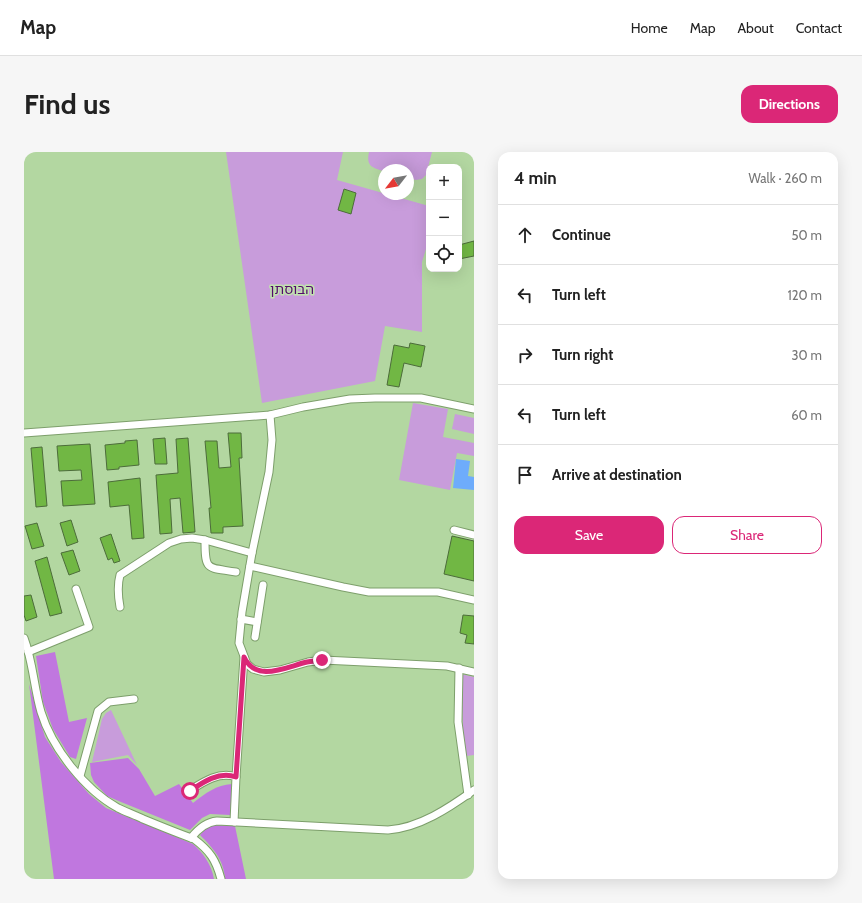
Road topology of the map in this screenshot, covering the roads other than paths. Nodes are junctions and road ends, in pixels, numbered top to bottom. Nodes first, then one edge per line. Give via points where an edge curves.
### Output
1 (474, 409) edge
2 (270, 415) junction
3 (24, 433) edge
4 (454, 530) dead end
5 (474, 535) edge
6 (205, 540) junction
7 (252, 553) junction
8 (250, 566) junction
9 (236, 572) dead end
10 (263, 584) dead end
11 (76, 589) dead end
12 (474, 600) edge
13 (120, 607) dead end
14 (241, 619) junction
15 (257, 622) junction
16 (255, 637) dead end
17 (24, 638) edge
18 (28, 652) junction
19 (244, 657) junction
20 (459, 668) junction
21 (474, 672) edge
22 (134, 699) dead end
23 (80, 776) junction
24 (236, 777) junction
25 (190, 791) dead end
26 (471, 793) edge
27 (234, 822) junction
28 (191, 838) junction
29 (221, 879) edge

1 - 2 street via 421,398 375,398 350,399
2 - 3 street
2 - 7 street via 272,440 269,472
4 - 5 street
6 - 7 street
6 - 9 street via 207,565
6 - 13 street via 180,539 169,543 125,571 120,575 118,583
7 - 8 street
8 - 12 street via 369,592 438,592
8 - 14 street
10 - 15 street
11 - 18 street via 89,627
14 - 15 street
14 - 19 street via 239,643
15 - 16 street
17 - 18 street
18 - 23 street via 47,729
19 - 20 street via 247,664 264,672 322,660
19 - 24 street
20 - 21 street
20 - 26 street via 458,722
22 - 23 street via 109,702 98,711
23 - 28 street via 104,799 119,809
24 - 25 street via 231,775 207,780
24 - 27 street
26 - 27 street via 445,810 402,829
27 - 28 street via 210,822
28 - 29 street via 212,856

